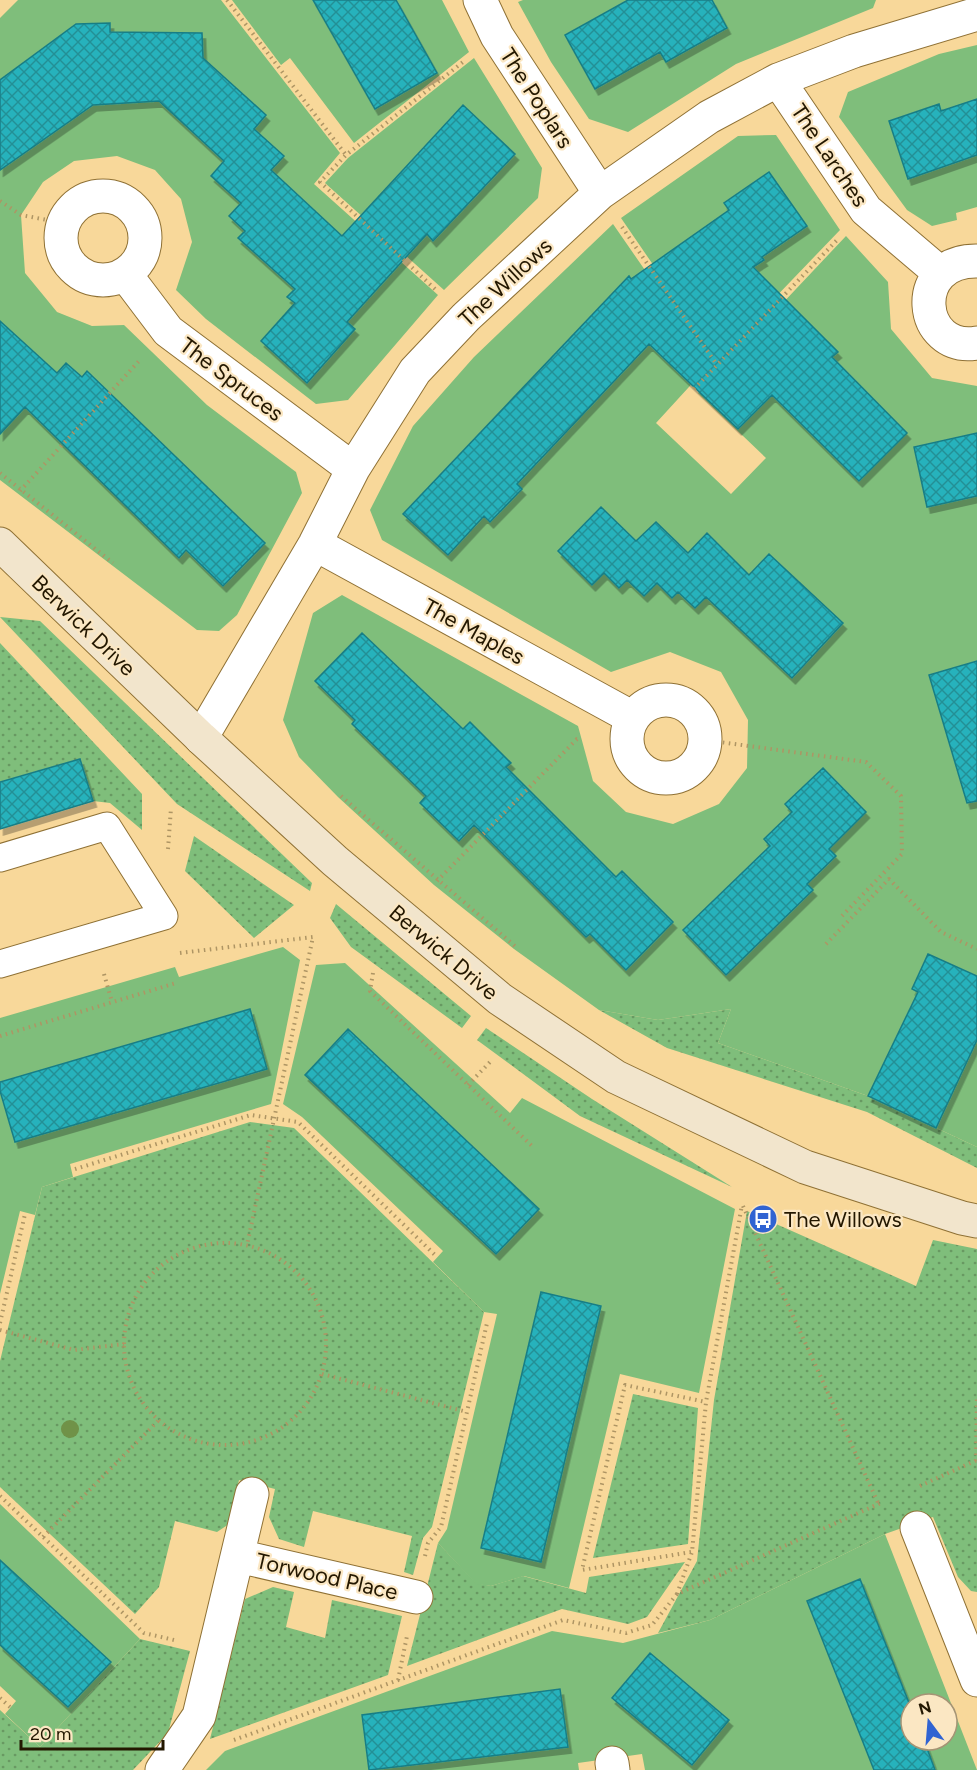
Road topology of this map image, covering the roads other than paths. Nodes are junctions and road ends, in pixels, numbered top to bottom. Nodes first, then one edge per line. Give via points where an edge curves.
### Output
1 (480, 0) edge
2 (931, 12) edge
3 (977, 14) edge
4 (778, 80) junction
5 (600, 194) junction
6 (977, 261) edge
7 (940, 273) junction
8 (125, 274) junction
9 (977, 343) edge
10 (353, 469) junction
11 (315, 544) junction
12 (2, 550) edge
13 (630, 724) junction
14 (201, 738) junction
15 (0, 858) edge
16 (0, 964) edge
17 (977, 1221) edge
18 (252, 1494) dead end
19 (917, 1528) dead end
20 (238, 1556) junction
21 (416, 1597) road end
22 (967, 1626) edge
23 (977, 1680) edge
24 (166, 1767) edge

1 - 5 street, The Poplars via 497,36
2 - 3 street, The Willows
2 - 4 street, The Willows via 854,51
4 - 5 street, The Willows via 709,117
4 - 7 street, The Larches via 866,210
5 - 10 street, The Willows via 466,317 415,371
6 - 7 street via 963,260
7 - 9 street via 928,298 934,324 956,341
8 - 8 street via 111,280 82,275 70,265 63,252 63,223 82,200 111,195 136,210 146,237 136,265
8 - 10 street, The Spruces via 168,330
10 - 11 street, The Willows
11 - 13 street, The Maples
11 - 14 street, The Willows
12 - 14 street, Berwick Drive
13 - 13 street via 643,707 656,701 671,700 684,705 703,726 702,754 682,775 668,779 654,776 641,770 632,759 627,745
14 - 17 street, Berwick Drive via 334,861 500,999 616,1077 805,1167
15 - 16 lane via 107,826 164,916
18 - 20 street, Torwood Place
19 - 22 street
20 - 21 street, Torwood Place
20 - 24 street, Torwood Place via 199,1716
22 - 23 street

